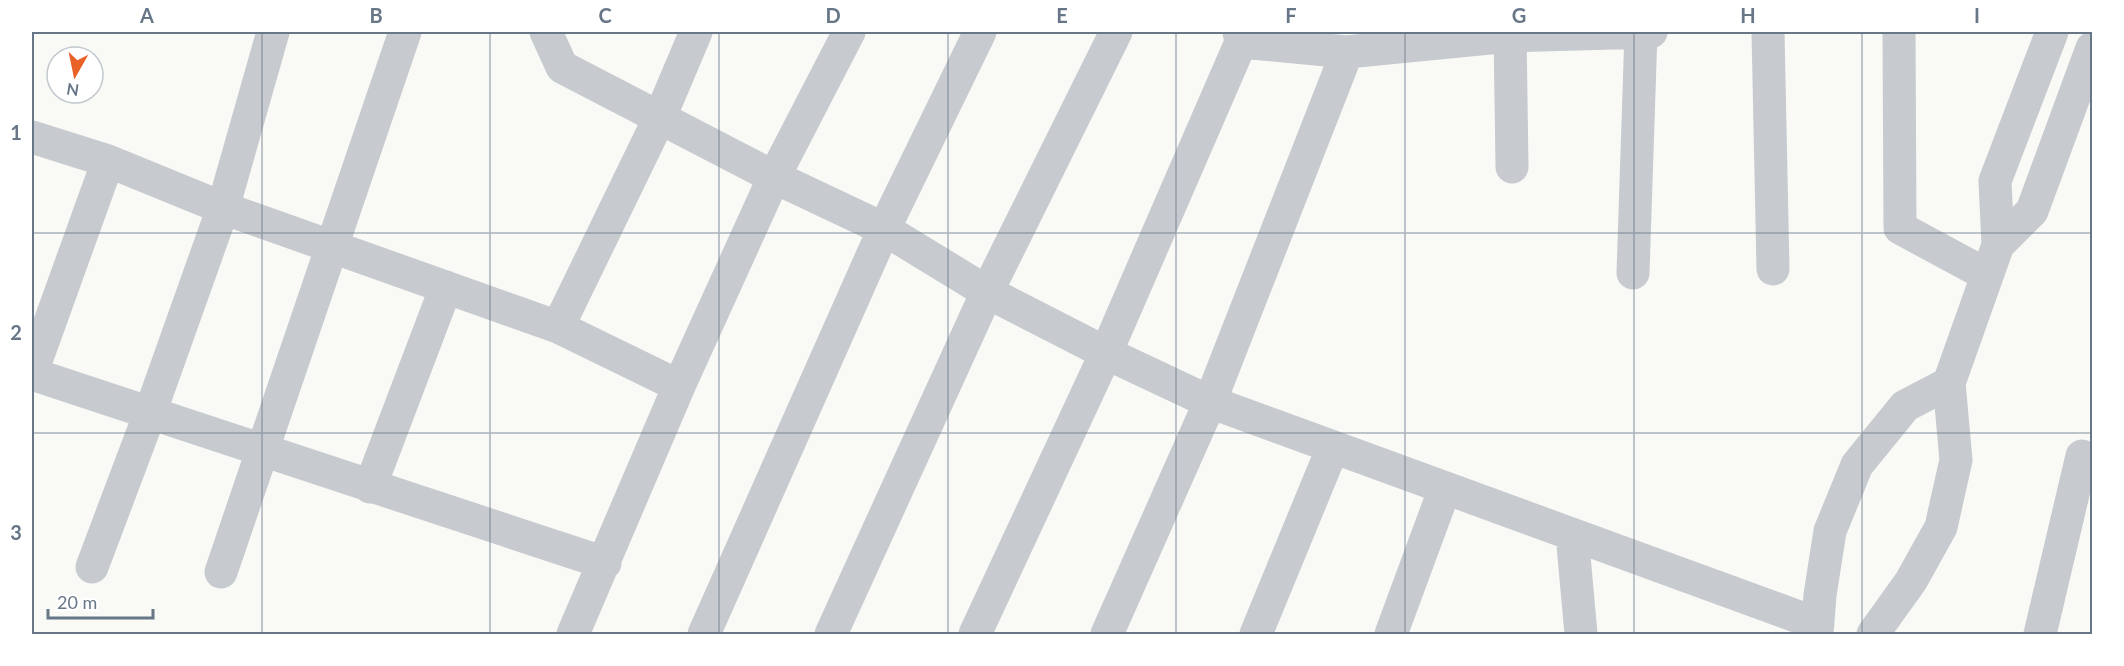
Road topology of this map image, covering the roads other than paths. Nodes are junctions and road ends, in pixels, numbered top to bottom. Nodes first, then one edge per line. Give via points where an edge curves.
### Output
1 (273, 32) edge
2 (405, 32) edge
3 (546, 32) edge
4 (696, 32) edge
5 (849, 32) edge
6 (980, 32) edge
7 (1116, 32) edge
8 (1644, 32) edge
9 (1768, 32) edge
10 (1899, 32) edge
11 (2052, 32) edge
12 (1510, 34) edge
13 (1240, 37) edge
14 (1385, 40) edge
15 (2092, 48) edge
16 (1347, 52) junction
17 (660, 117) junction
18 (32, 137) edge
19 (108, 161) junction
20 (1512, 167) dead end
21 (774, 177) junction
22 (223, 208) junction
23 (884, 229) junction
24 (332, 247) junction
25 (1992, 260) junction
26 (1773, 268) dead end
27 (1633, 273) dead end
28 (446, 287) junction
29 (987, 292) junction
30 (558, 327) junction
31 (1106, 353) junction
32 (32, 373) edge
33 (1949, 383) junction
34 (679, 386) junction
35 (1210, 402) junction
36 (150, 413) junction
37 (1333, 447) junction
38 (263, 451) junction
39 (2082, 456) dead end
40 (370, 487) junction
41 (1445, 488) junction
42 (1572, 534) junction
43 (605, 563) junction
44 (92, 567) dead end
45 (221, 572) dead end
46 (1818, 629) edge
47 (573, 634) edge
48 (704, 634) edge
49 (831, 634) edge
50 (975, 634) edge
51 (1107, 634) edge
52 (1256, 634) edge
53 (1391, 634) edge
54 (1581, 634) edge
55 (1873, 634) edge
56 (2040, 634) edge

1 - 22 street
2 - 24 street
3 - 17 street via 562,67
4 - 17 street
5 - 21 street
6 - 23 street
7 - 29 street
8 - 12 street
8 - 27 street
9 - 26 street
10 - 25 street via 1900,228
11 - 25 street via 1995,181
12 - 14 street
12 - 20 street
13 - 16 street
13 - 31 street
14 - 16 street
15 - 25 street via 2032,211
16 - 35 street
17 - 21 street
17 - 30 street
18 - 19 street
19 - 22 street
19 - 32 street
21 - 23 street
21 - 34 street
22 - 24 street
22 - 36 street
23 - 29 street
23 - 48 street
24 - 28 street
24 - 38 street
25 - 33 street
28 - 30 street
28 - 40 street
29 - 31 street
29 - 49 street
30 - 34 street
31 - 35 street
31 - 50 street
32 - 36 street
33 - 46 street via 1905,405 1857,465 1830,531
33 - 55 street via 1956,460 1941,527 1911,580
34 - 43 street
35 - 37 street
35 - 51 street
36 - 38 street
36 - 44 street
37 - 41 street
37 - 52 street
38 - 40 street
38 - 45 street
39 - 56 street
40 - 43 street
41 - 42 street
41 - 53 street
42 - 46 street
42 - 54 street
43 - 47 street

